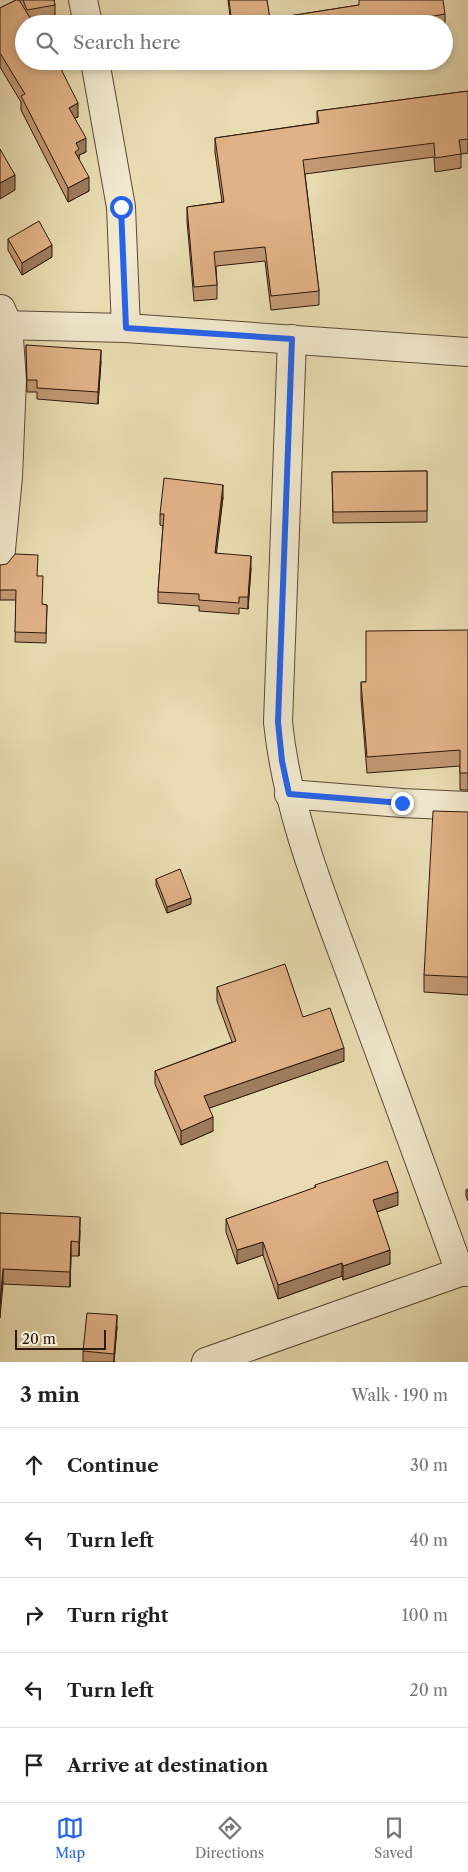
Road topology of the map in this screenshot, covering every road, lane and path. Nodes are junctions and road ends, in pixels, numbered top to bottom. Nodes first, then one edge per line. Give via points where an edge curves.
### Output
1 (84, 0) edge
2 (86, 15) edge
3 (97, 70) edge
4 (3, 319) edge
5 (126, 328) junction
6 (292, 339) junction
7 (468, 352) edge
8 (0, 560) edge
9 (289, 794) junction
10 (468, 806) edge
11 (464, 1272) edge
12 (206, 1362) edge

1 - 2 street
3 - 5 street via 121,207
4 - 5 street
4 - 8 street via 12,380
5 - 6 street
6 - 7 street
6 - 9 street via 278,722
9 - 10 street
9 - 11 street via 318,884
11 - 12 street

